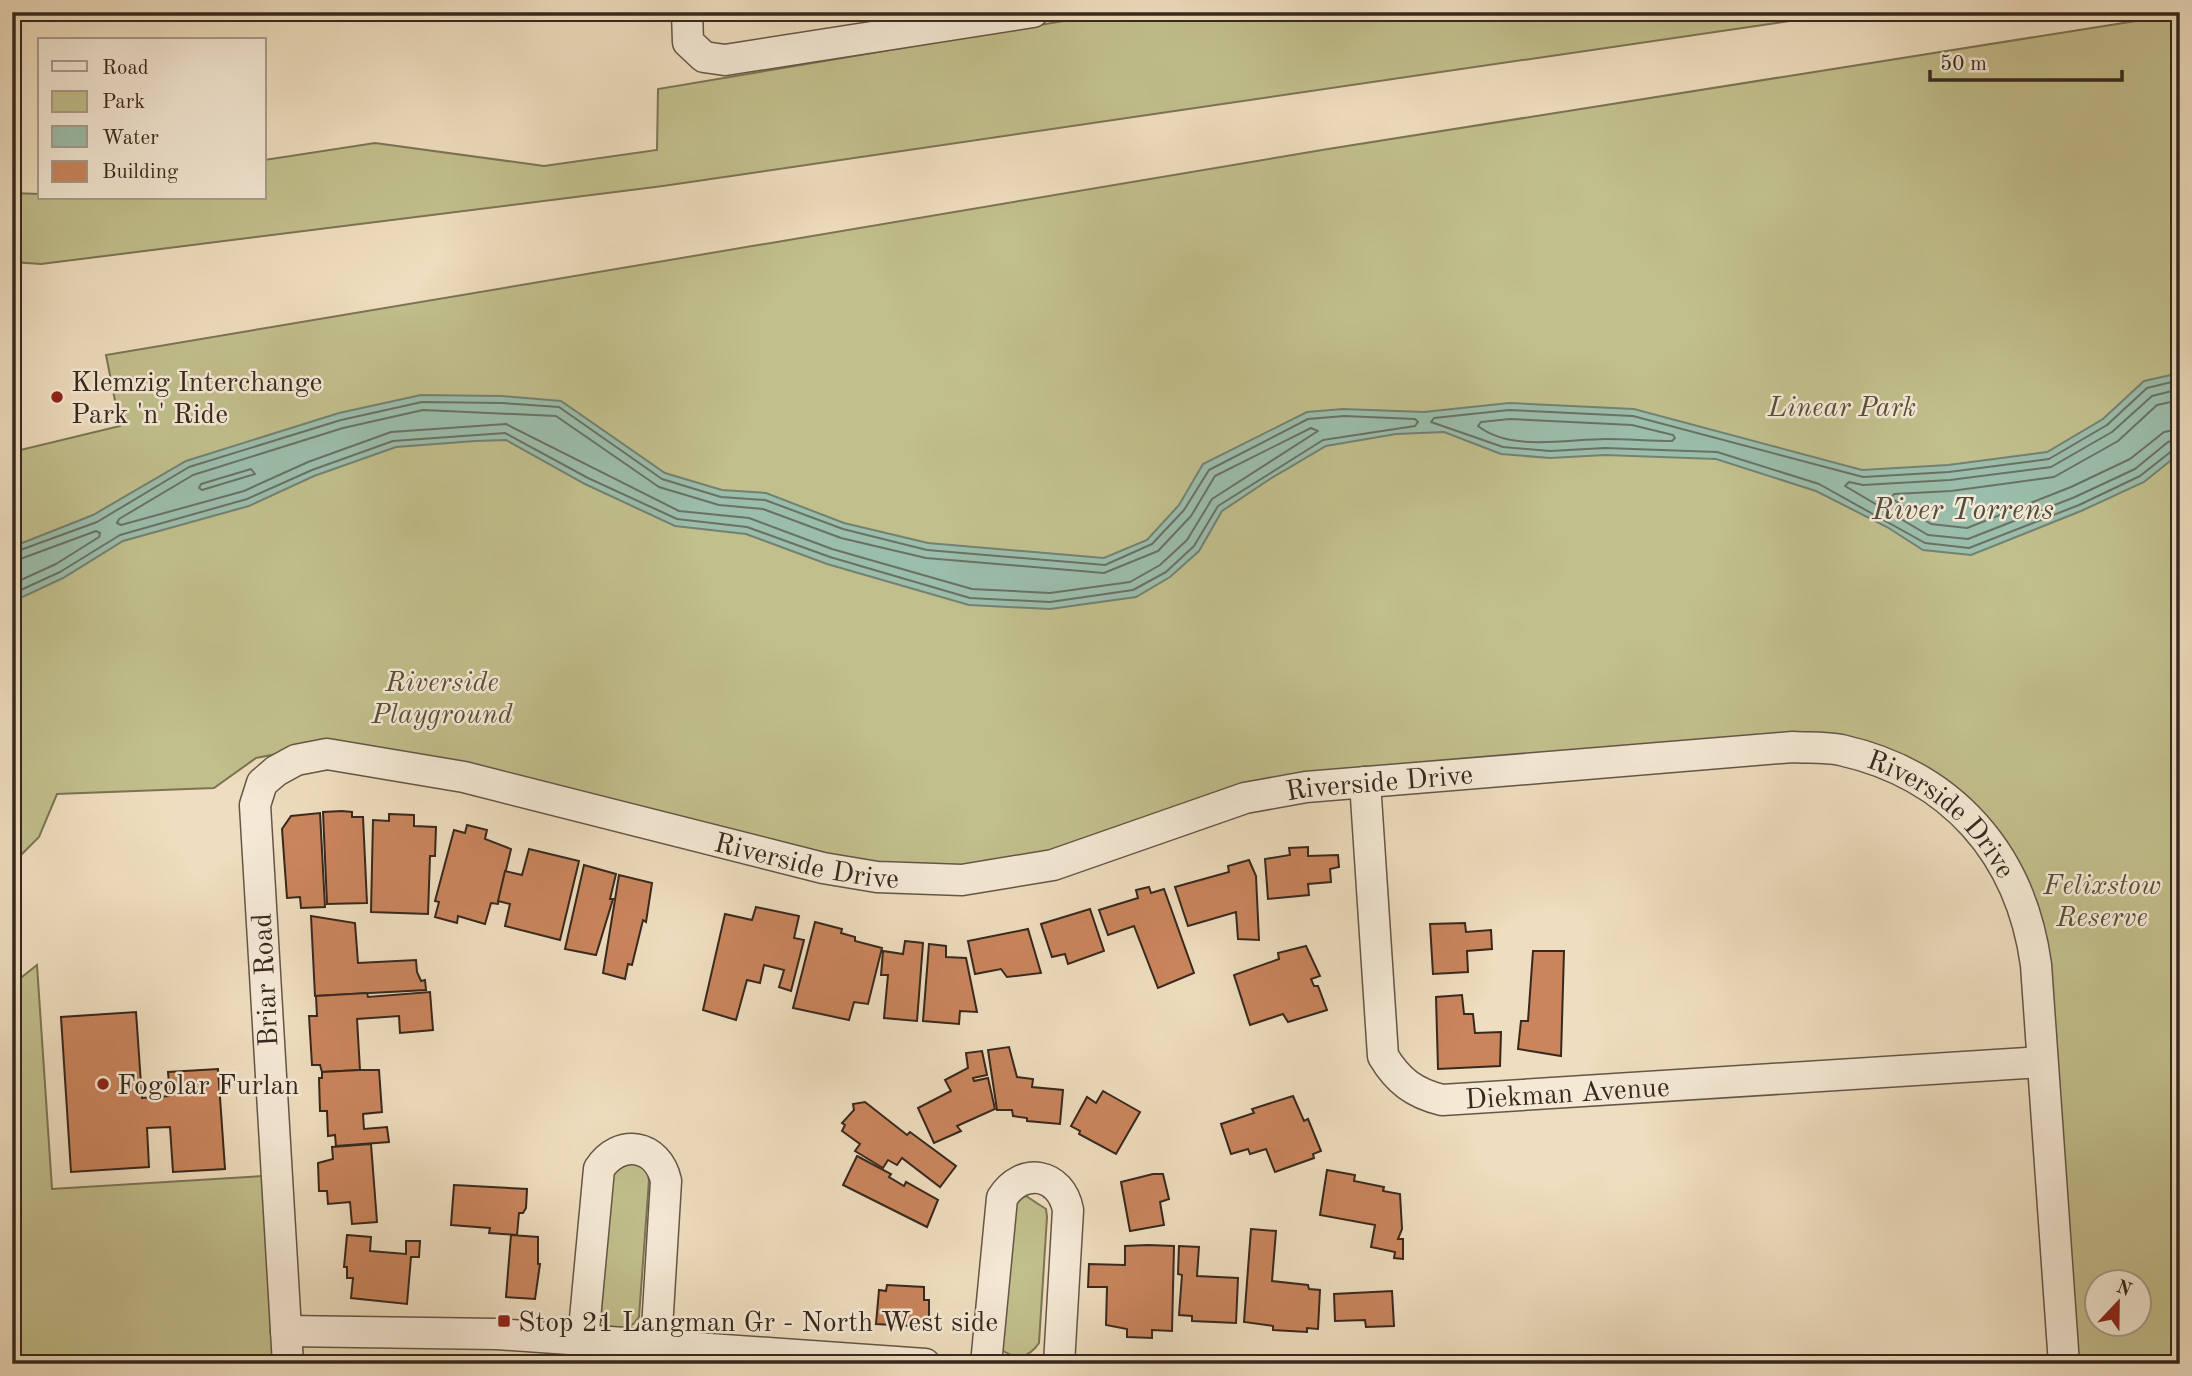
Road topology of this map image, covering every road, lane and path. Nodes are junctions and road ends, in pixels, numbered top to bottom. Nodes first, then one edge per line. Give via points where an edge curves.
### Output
1 (687, 12) edge
2 (1033, 12) edge
3 (1365, 782) junction
4 (255, 805) joint
5 (2042, 1062) junction
6 (286, 1331) junction
7 (583, 1340) junction
8 (657, 1355) edge
9 (288, 1364) edge
10 (925, 1364) edge
11 (986, 1364) edge
12 (1059, 1364) edge
13 (2064, 1364) edge

1 - 2 street via 688,42 704,57 726,60
3 - 4 street, Riverside Drive via 1245,798 1053,865 961,880 877,877 823,868 464,777 327,754 296,760 276,771 262,783
3 - 5 street, Riverside Drive via 1793,747 1839,750 1887,763 1927,784 1967,816 2002,860 2032,934
3 - 5 street, Diekman Avenue via 1383,1056 1404,1084 1424,1096 1441,1100
4 - 6 street, Briar Road
5 - 13 street, Riverside Drive
6 - 7 street
6 - 9 street, Briar Road
7 - 8 street
7 - 8 street via 599,1169 618,1150 635,1148 654,1156 666,1181
8 - 10 street
11 - 12 street via 1002,1198 1020,1179 1037,1176 1057,1184 1068,1210

